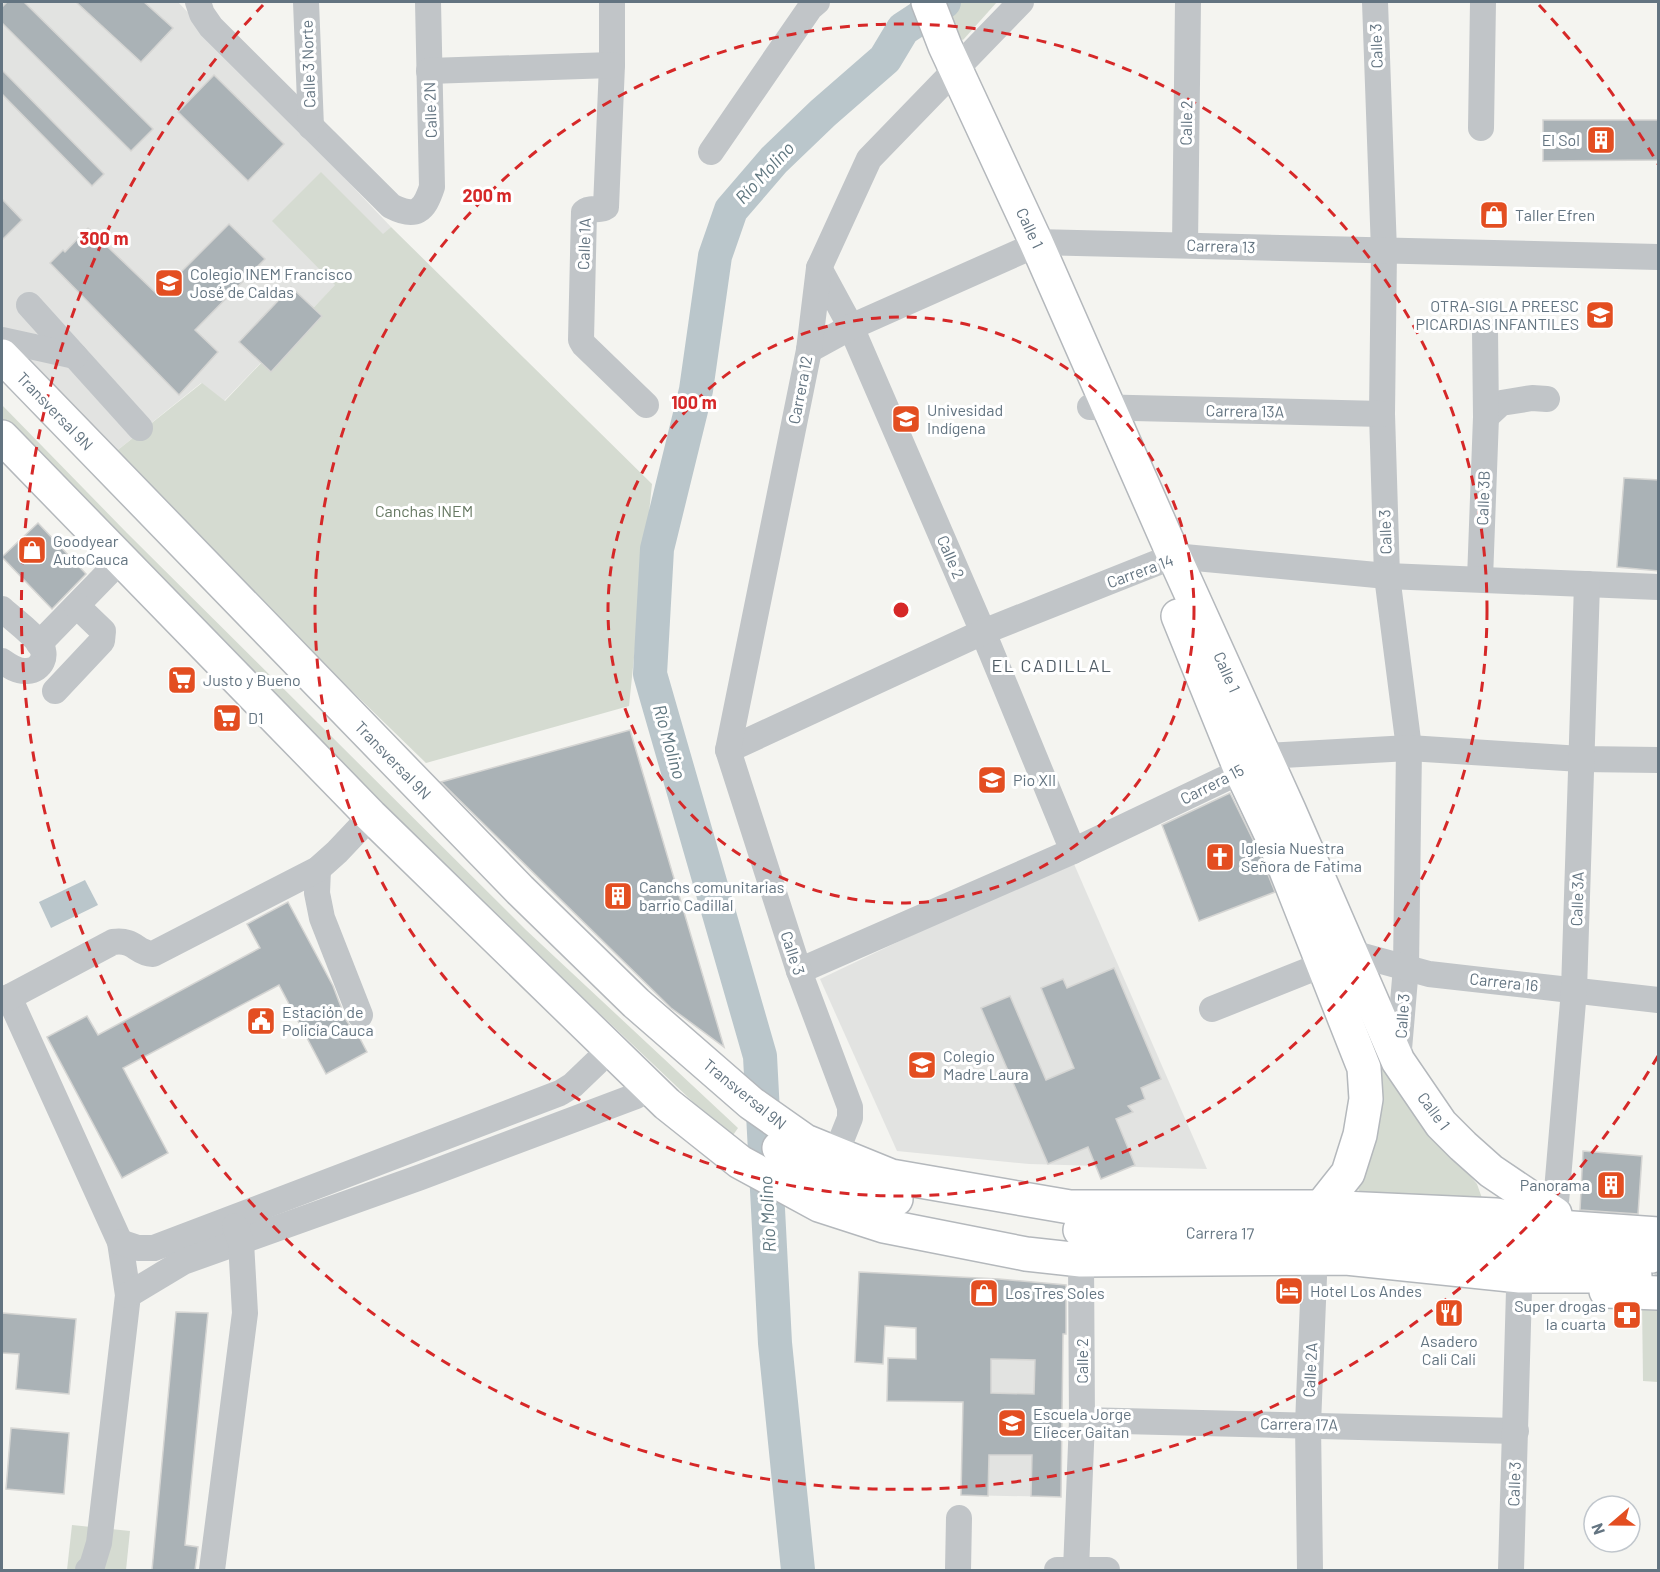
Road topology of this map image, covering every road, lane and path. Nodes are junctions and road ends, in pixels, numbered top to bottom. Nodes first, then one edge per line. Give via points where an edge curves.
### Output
1 (198, 2) edge
2 (306, 2) edge
3 (428, 2) edge
4 (612, 2) edge
5 (910, 2) edge
6 (928, 2) edge
7 (1021, 2) edge
8 (1188, 2) edge
9 (1375, 2) edge
10 (1483, 2) edge
11 (812, 4) edge
12 (945, 63) junction
13 (612, 65) junction
14 (429, 71) junction
15 (311, 127) junction
16 (1481, 128) dead end
17 (711, 153) dead end
18 (1185, 245) junction
19 (1030, 246) junction
20 (1384, 251) junction
21 (1659, 256) edge
22 (819, 268) junction
23 (29, 306) dead end
24 (851, 327) junction
25 (1485, 330) dead end
26 (2, 340) edge
27 (808, 350) junction
28 (2, 356) edge
29 (75, 356) junction
30 (2, 384) edge
31 (1547, 399) dead end
32 (646, 405) dead end
33 (1099, 408) junction
34 (1382, 414) junction
35 (1486, 417) junction
36 (140, 428) dead end
37 (2, 437) edge
38 (2, 463) edge
39 (1165, 560) junction
40 (109, 572) junction
41 (1387, 576) junction
42 (1480, 579) junction
43 (1587, 584) junction
44 (1659, 587) edge
45 (76, 606) junction
46 (2, 609) edge
47 (983, 632) junction
48 (39, 644) junction
49 (2, 662) edge
50 (55, 691) dead end
51 (1409, 748) junction
52 (728, 750) junction
53 (1581, 759) junction
54 (1659, 760) edge
55 (1253, 763) junction
56 (366, 822) junction
57 (1073, 851) junction
58 (318, 869) junction
59 (520, 890) junction
60 (535, 923) junction
61 (1338, 958) junction
62 (1406, 967) junction
63 (799, 971) junction
64 (1574, 990) junction
65 (5, 999) edge
66 (1659, 1000) edge
67 (1212, 1009) dead end
68 (360, 1015) dead end
69 (1398, 1061) junction
70 (597, 1062) junction
71 (636, 1096) junction
72 (750, 1115) junction
73 (799, 1150) junction
74 (836, 1153) junction
75 (740, 1161) junction
76 (1321, 1208) junction
77 (233, 1218) junction
78 (1556, 1221) junction
79 (120, 1242) junction
80 (241, 1242) junction
81 (1082, 1260) junction
82 (1657, 1265) edge
83 (1314, 1277) junction
84 (1519, 1290) junction
85 (128, 1295) junction
86 (1082, 1420) junction
87 (1308, 1424) junction
88 (1516, 1431) junction
89 (959, 1518) dead end
90 (98, 1569) edge
91 (212, 1570) edge
92 (958, 1570) edge
93 (1070, 1570) edge
94 (1107, 1570) edge
95 (1310, 1570) edge
96 (1511, 1570) edge

1 - 15 street via 212,27
2 - 15 street, Calle 3 Norte
3 - 14 street, Calle 2N
4 - 13 street, Calle 1A
5 - 12 main road, Calle 1
6 - 12 main road, Calle 1
7 - 12 street
8 - 18 street, Calle 2
9 - 20 street, Calle 3
10 - 16 street
11 - 17 street
12 - 19 main road, Calle 1
12 - 22 street, Carrera 12 via 869,159
13 - 14 street
13 - 32 street, Calle 1A via 606,207 584,212 581,340
14 - 15 street, Calle 2N via 432,187 427,203 417,212 404,213 391,206
18 - 19 street, Carrera 13
18 - 20 street, Carrera 13
19 - 24 street, Carrera 13
19 - 33 main road, Calle 1
20 - 21 street, Carrera 13
20 - 34 street, Calle 3
22 - 24 street, Calle 2
22 - 27 street, Carrera 12
23 - 29 street
24 - 27 street, Carrera 13
24 - 47 street, Calle 2
25 - 35 street, Calle 3B
26 - 29 street
27 - 52 street, Carrera 12
28 - 59 main road, Transversal 9N
29 - 36 street
30 - 60 main road, Transversal 9N
31 - 35 street via 1501,404
33 - 34 street, Carrera 13A
33 - 39 main road, Calle 1
34 - 41 street, Calle 3
35 - 42 street, Calle 3B
37 - 56 main road
38 - 40 main road
39 - 41 street, Carrera 14
39 - 47 street, Carrera 14
39 - 55 main road, Calle 1
40 - 45 street
40 - 56 main road
41 - 42 street, Carrera 14
41 - 51 street, Calle 3
42 - 43 street, Carrera 14
43 - 44 street, Carrera 14
43 - 53 street, Calle 3A
45 - 48 street
45 - 50 street via 104,636
46 - 48 street
47 - 52 street, Carrera 14
47 - 57 street, Calle 2
48 - 49 street via 44,661 35,669 27,672
51 - 53 street, Carrera 15
51 - 55 street, Carrera 15
51 - 62 street, Calle 3
52 - 63 street, Calle 3
53 - 54 street, Carrera 15
53 - 64 street, Calle 3A
55 - 57 street, Carrera 15
55 - 61 main road, Calle 1
56 - 58 street
56 - 70 main road
56 - 75 main road via 667,1104
57 - 63 street, Carrera 15
58 - 65 street via 153,954 131,942 113,942
58 - 68 street via 322,918
59 - 60 main road
59 - 72 main road, Transversal 9N
60 - 72 main road, Transversal 9N via 606,996
61 - 62 street, Carrera 16
61 - 67 street
61 - 69 main road, Calle 1
61 - 76 main road, Calle 1 via 1364,1068 1366,1098 1348,1173
62 - 64 street, Carrera 16 via 1429,974
62 - 69 street, Calle 3
63 - 74 street, Calle 3 via 850,1107 850,1118
64 - 66 street, Carrera 16
64 - 78 street, Calle 3A
65 - 79 street
69 - 78 main road, Calle 1 via 1462,1146
70 - 71 main road
70 - 77 street via 560,1093
71 - 75 main road via 698,1152
71 - 80 street
72 - 73 main road, Transversal 9N
73 - 74 main road, Carrera 17
73 - 82 main road, Carrera 17 via 831,1178 896,1200 1030,1224 1076,1230 1348,1236
74 - 76 main road, Carrera 17 via 891,1176 1070,1208
75 - 81 main road, Carrera 17 via 819,1205 884,1226 1026,1254
76 - 78 main road, Carrera 17
77 - 79 street via 154,1248
77 - 80 street
78 - 82 main road, Carrera 17
79 - 85 street
80 - 85 street via 183,1262
80 - 91 street via 245,1313
81 - 82 main road, Carrera 17 via 1346,1258 1520,1276
81 - 83 main road via 1093,1269
81 - 86 street, Calle 2
82 - 84 main road
83 - 84 main road
83 - 87 street, Calle 2A
84 - 88 street, Calle 3
85 - 90 street
86 - 87 street, Carrera 17A
86 - 93 street, Calle 2
87 - 88 street, Carrera 17A
87 - 95 street, Calle 2A
88 - 96 street, Calle 3
89 - 92 street
93 - 94 street

